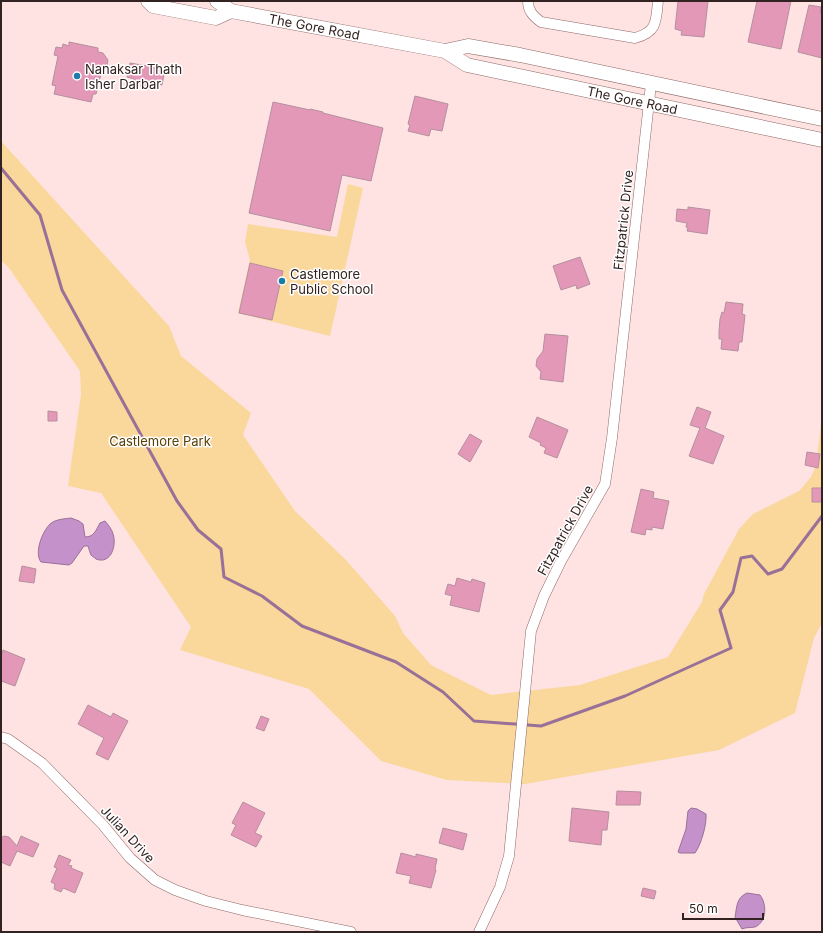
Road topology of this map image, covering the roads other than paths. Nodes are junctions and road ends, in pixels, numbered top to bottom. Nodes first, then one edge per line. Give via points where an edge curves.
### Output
1 (148, 1) edge
2 (217, 1) edge
3 (528, 1) edge
4 (658, 1) edge
5 (231, 12) junction
6 (445, 51) junction
7 (651, 84) junction
8 (649, 105) junction
9 (822, 119) edge
10 (822, 140) edge
11 (1, 737) edge
12 (351, 932) edge
13 (479, 932) edge

1 - 5 main road, The Gore Road via 153,6 216,18
2 - 5 main road, The Gore Road
3 - 4 street via 532,16 540,22 635,38 646,35 653,28
5 - 6 main road, The Gore Road
6 - 7 main road, The Gore Road via 468,46
6 - 8 main road, The Gore Road via 467,65
7 - 8 street, Fitzpatrick Drive
7 - 9 main road, The Gore Road
8 - 10 main road, The Gore Road
8 - 13 street, Fitzpatrick Drive via 605,484 560,561 531,631 509,856 500,887
11 - 12 street, Julian Drive via 8,739 42,763 104,825 130,858 155,880 206,901

